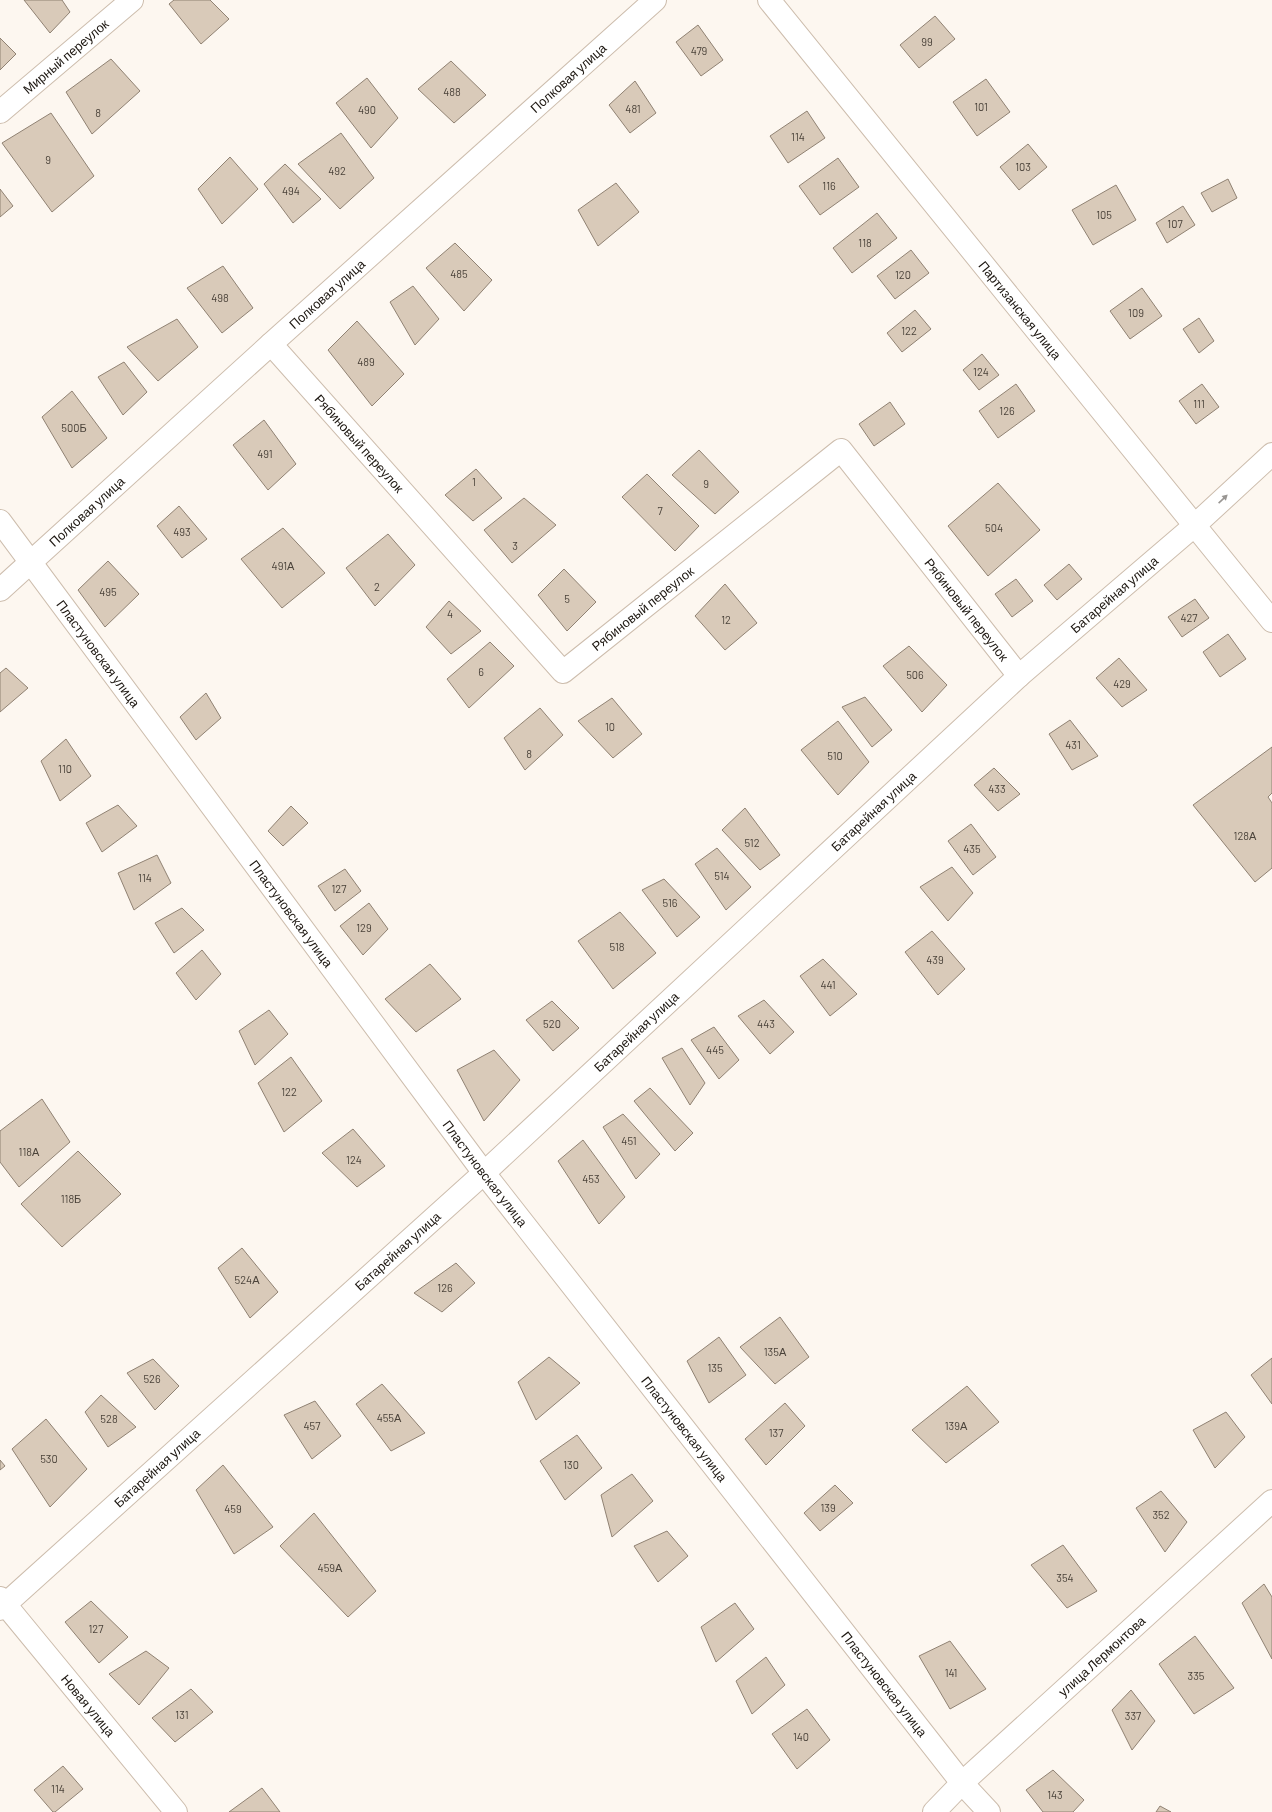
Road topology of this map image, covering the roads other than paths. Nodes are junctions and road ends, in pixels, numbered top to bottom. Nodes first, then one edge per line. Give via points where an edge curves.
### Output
1 (132, 0) edge
2 (655, 0) edge
3 (769, 0) edge
4 (0, 112) edge
5 (271, 344) junction
6 (1272, 454) edge
7 (0, 521) edge
8 (1194, 526) junction
9 (31, 562) junction
10 (0, 590) edge
11 (1272, 621) edge
12 (1019, 676) junction
13 (484, 1173) junction
14 (1272, 1501) edge
15 (2, 1604) edge
16 (962, 1783) junction
17 (176, 1812) edge
18 (934, 1812) edge
19 (989, 1812) edge

1 - 4 street, Мирный переулок
2 - 5 street, Полковая улица
3 - 8 street, Партизанская улица
5 - 9 street, Полковая улица
5 - 12 street, Рябиновый переулок via 563,672 841,450
8 -> 6 street, Батарейная улица
7 - 9 street, Пластуновская улица
8 - 11 street, Партизанская улица
8 - 12 street, Батарейная улица
9 - 10 street, Полковая улица
9 - 13 street, Пластуновская улица
12 - 13 street, Батарейная улица
13 - 15 street, Батарейная улица
13 - 16 street, Пластуновская улица
14 - 16 street, улица Лермонтова
15 - 17 street, Новая улица
16 - 18 street, улица Лермонтова
16 - 19 street, Пластуновская улица

